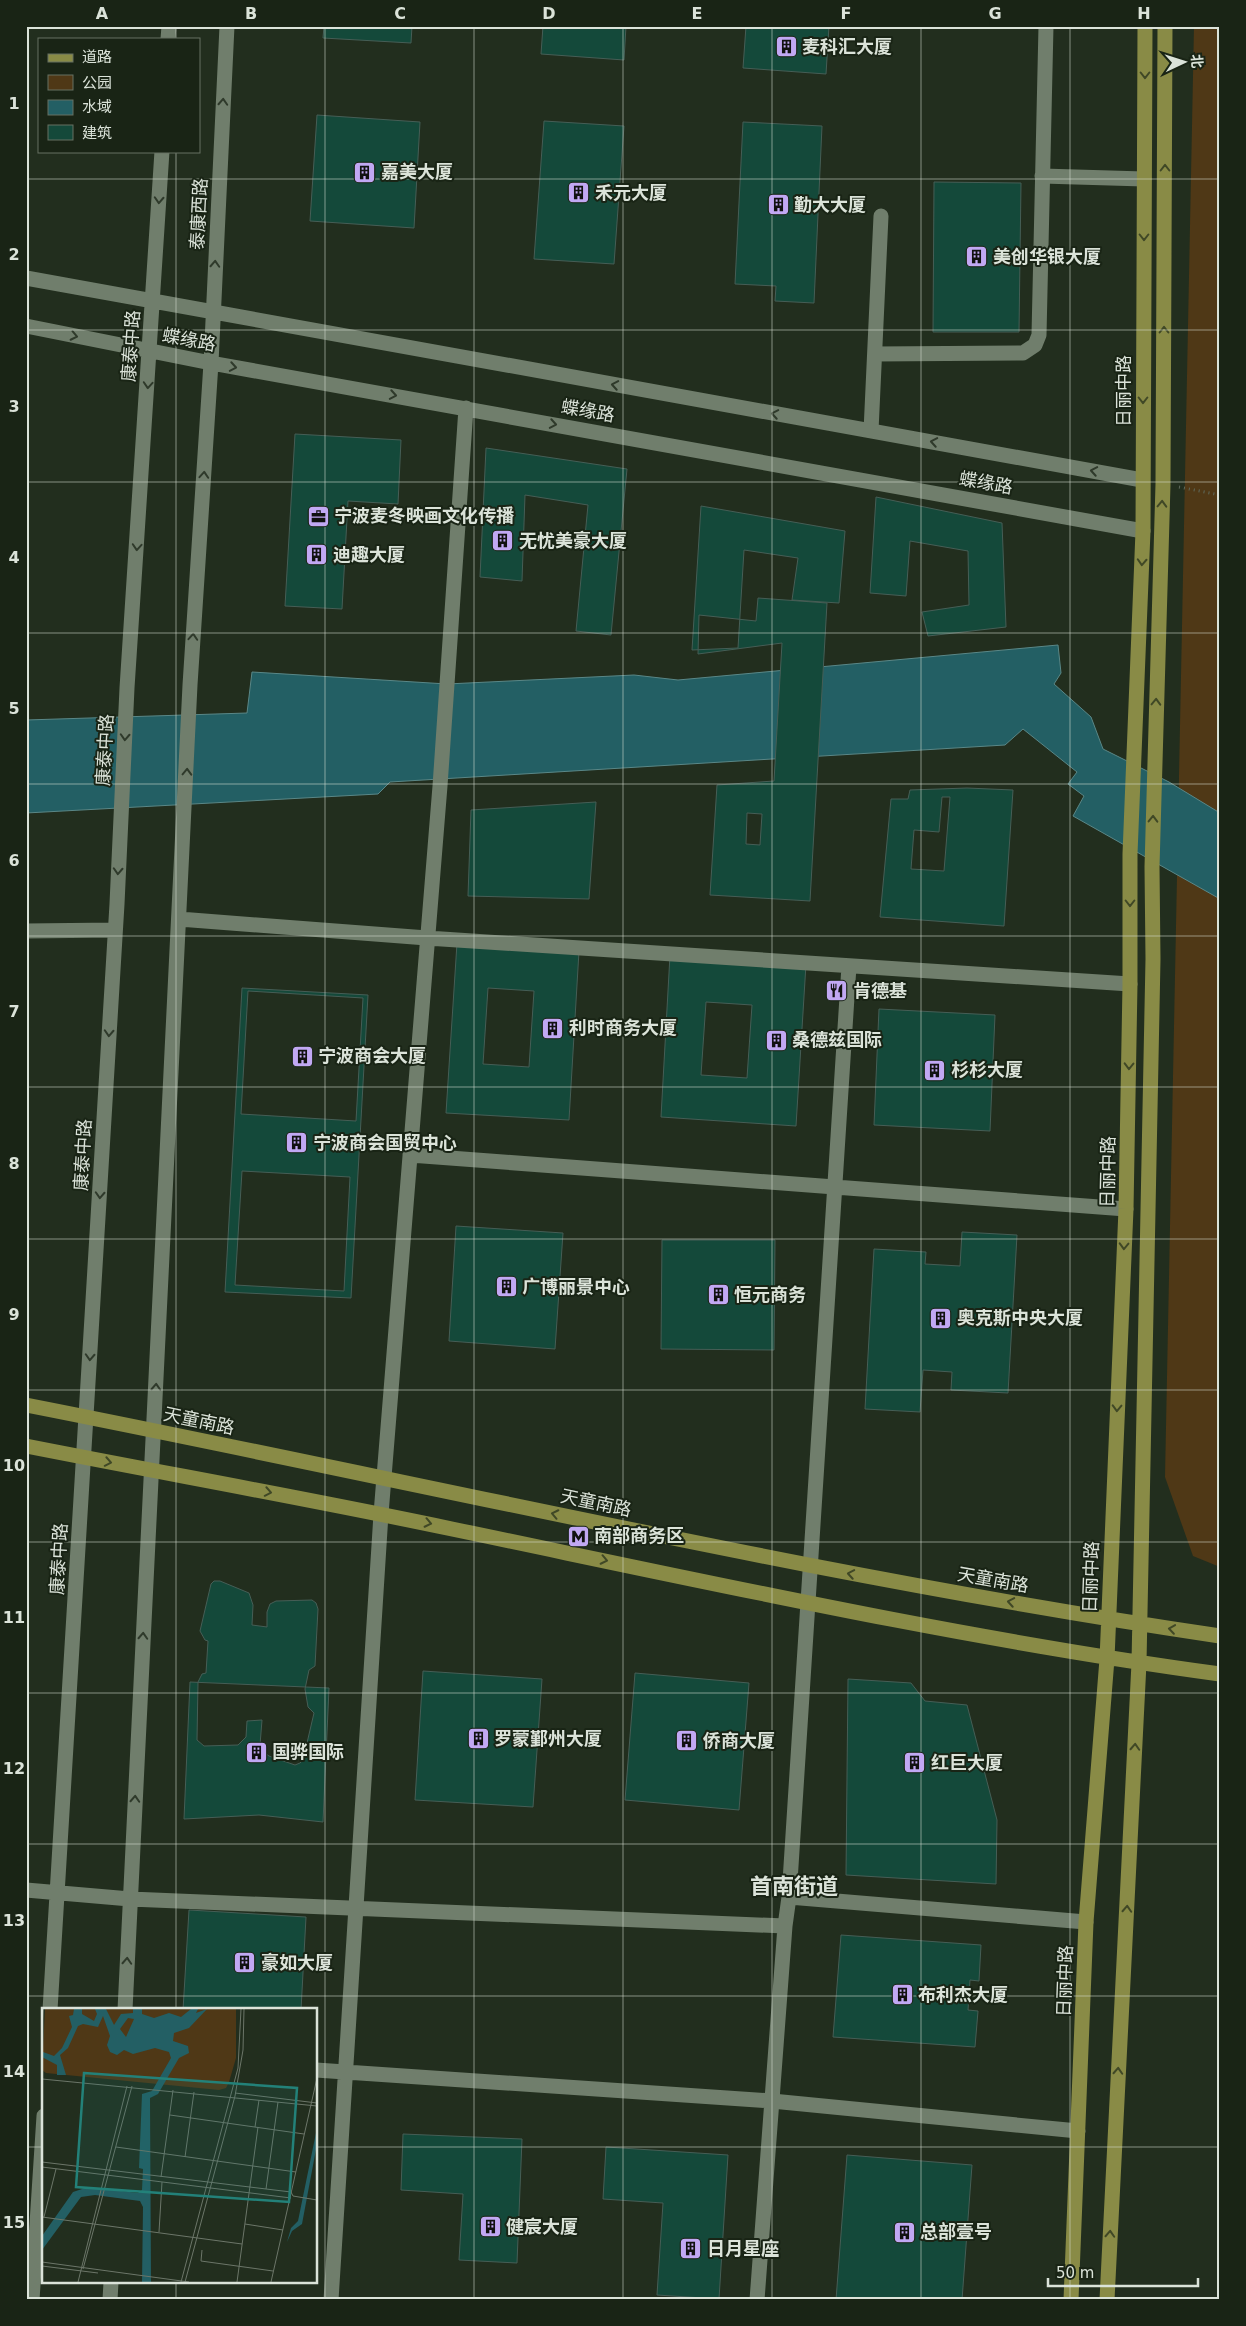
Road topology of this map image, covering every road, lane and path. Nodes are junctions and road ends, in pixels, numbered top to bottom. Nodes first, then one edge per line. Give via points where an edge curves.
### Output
1 (227, 26) edge
2 (1046, 26) edge
3 (1145, 26) edge
4 (1165, 26) edge
5 (162, 152) edge
6 (1042, 176) junction
7 (1144, 179) junction
8 (881, 216) dead end
9 (26, 278) edge
10 (153, 302) junction
11 (213, 313) junction
12 (26, 326) edge
13 (150, 351) junction
14 (875, 354) junction
15 (211, 363) junction
16 (466, 408) junction
17 (871, 431) junction
18 (1142, 480) junction
19 (1143, 532) junction
20 (179, 919) junction
21 (115, 930) junction
22 (26, 931) edge
23 (427, 938) junction
24 (849, 966) junction
25 (1130, 984) junction
26 (410, 1155) junction
27 (835, 1186) junction
28 (1126, 1209) junction
29 (26, 1406) edge
30 (87, 1417) junction
31 (154, 1431) junction
32 (26, 1446) edge
33 (84, 1457) junction
34 (152, 1470) junction
35 (384, 1479) junction
36 (381, 1514) junction
37 (811, 1567) junction
38 (809, 1604) junction
39 (1108, 1619) junction
40 (1140, 1624) junction
41 (1220, 1636) edge
42 (1107, 1659) junction
43 (1139, 1663) junction
44 (1220, 1674) edge
45 (26, 1890) edge
46 (58, 1893) junction
47 (789, 1897) junction
48 (130, 1898) junction
49 (356, 1908) junction
50 (1086, 1922) junction
51 (785, 1926) junction
52 (50, 2008) edge
53 (125, 2008) edge
54 (318, 2070) edge
55 (346, 2072) junction
56 (772, 2102) junction
57 (1078, 2131) junction
58 (42, 2147) edge
59 (111, 2284) edge
60 (32, 2300) edge
61 (110, 2300) edge
62 (331, 2300) edge
63 (757, 2300) edge
64 (1071, 2300) edge
65 (1107, 2300) edge

11 -> 1 street, 泰康西路
2 - 6 street
3 -> 7 main road, 日丽中路
40 -> 4 main road via 1152,867 1163,484
5 -> 10 street
6 - 7 street
6 - 14 street via 1039,335 1035,345 1022,353
7 -> 18 main road, 日丽中路
8 - 14 street
9 - 10 street, 蝶缘路
10 - 11 street, 蝶缘路
10 - 13 street, 康泰中路
11 - 15 street
17 -> 11 street, 蝶缘路
12 -> 13 street, 蝶缘路
13 - 15 street, 蝶缘路
13 -> 21 street, 康泰中路 via 127,688
14 - 17 street
15 -> 16 street, 蝶缘路
20 -> 15 street
16 -> 19 street, 蝶缘路
16 - 23 street
18 -> 17 street, 蝶缘路
18 - 19 main road, 日丽中路
19 -> 25 main road, 日丽中路 via 1130,854
20 - 23 street
31 -> 20 street
21 - 22 street
21 -> 30 street, 康泰中路
23 - 24 street
23 - 26 street
24 - 25 street
24 - 27 street
25 -> 28 main road, 日丽中路
26 - 27 street
26 - 35 street
27 - 28 street
27 - 37 street
28 -> 39 main road, 日丽中路
29 - 30 main road, 天童南路
30 - 31 main road, 天童南路
30 - 33 street, 康泰中路
31 - 34 street
31 - 35 main road, 天童南路
32 - 33 main road
33 -> 34 main road
33 - 46 street, 康泰中路
34 -> 36 main road
48 -> 34 street
35 - 36 street
37 -> 35 main road, 天童南路
36 -> 38 main road
36 - 49 street
37 - 38 street
39 -> 37 main road, 天童南路
38 - 42 main road
38 - 47 street
39 - 40 main road, 天童南路
39 - 42 main road, 日丽中路
41 -> 40 main road, 天童南路
40 - 43 main road
42 - 43 main road
42 - 50 main road, 日丽中路
43 - 44 main road
65 -> 43 main road
45 - 46 street
46 - 48 street
46 - 52 street, 康泰中路
47 - 50 street
47 - 51 street
48 - 49 street
53 -> 48 street
49 - 51 street
49 - 55 street
50 - 57 main road, 日丽中路
51 - 56 street
54 - 55 street
55 - 56 street
55 - 62 street
56 - 57 street
56 - 63 street
57 - 64 main road, 日丽中路
58 - 60 street
59 - 61 street

